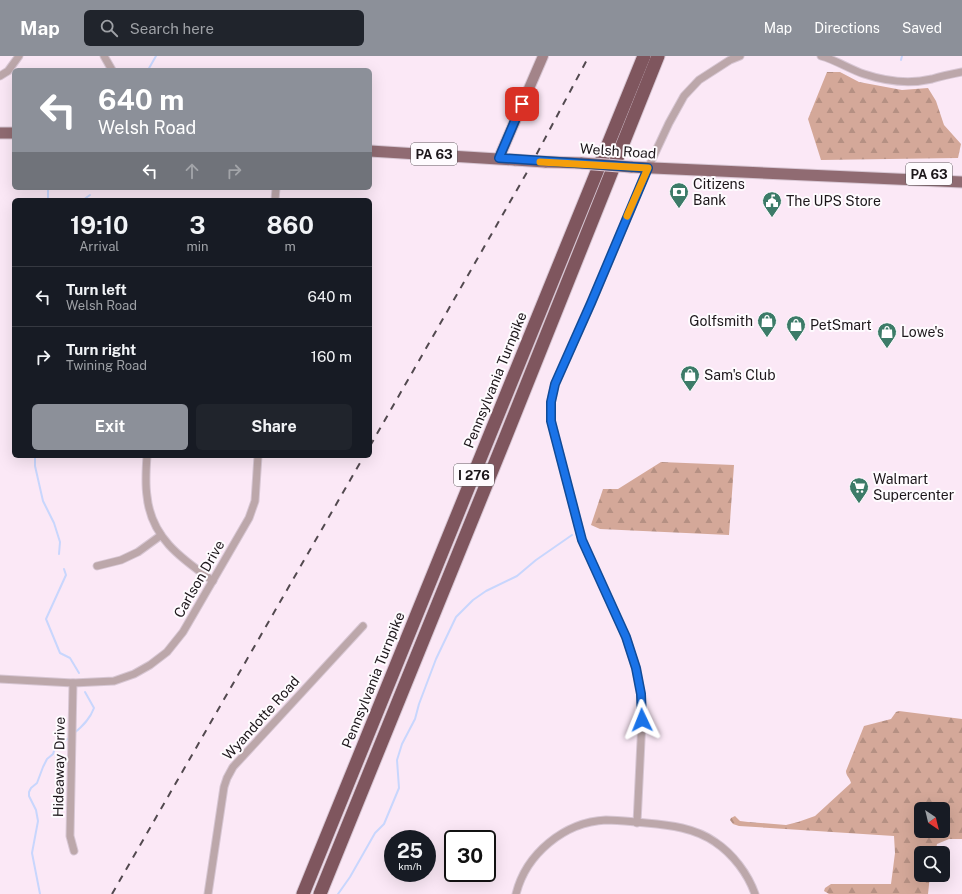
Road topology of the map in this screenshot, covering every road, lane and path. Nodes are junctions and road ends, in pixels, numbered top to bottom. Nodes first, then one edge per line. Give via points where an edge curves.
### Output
1 (19, 56) edge
2 (104, 56) edge
3 (543, 56) edge
4 (644, 56) edge
5 (658, 56) edge
6 (740, 56) edge
7 (821, 56) edge
8 (111, 68) edge
9 (962, 72) edge
10 (0, 76) edge
11 (0, 133) edge
12 (12, 133) edge
13 (372, 151) edge
14 (499, 158) junction
15 (648, 168) junction
16 (961, 176) edge
17 (147, 458) edge
18 (258, 458) edge
19 (160, 536) junction
20 (97, 566) dead end
21 (213, 581) junction
22 (363, 626) dead end
23 (0, 679) edge
24 (73, 683) junction
25 (637, 823) junction
26 (74, 851) dead end
27 (208, 894) edge
28 (303, 894) edge
29 (320, 894) edge
30 (516, 894) edge
31 (755, 894) edge

1 - 10 street via 8,71
2 - 8 street
3 - 14 street
4 - 28 highway, Pennsylvania Turnpike / I 276
5 - 29 highway, I 276
6 - 15 street via 703,77 688,91 669,122
7 - 9 street via 885,79 921,81
11 - 12 main road
13 - 14 main road, Welsh Road / PA 63
14 - 15 main road, Welsh Road / PA 63, bridge
15 - 16 main road, Welsh Road / PA 63 via 864,176 886,172
15 - 25 street via 555,384 551,402 551,421 582,540 626,637 636,668 642,720
17 - 19 street via 147,498 151,516
18 - 21 street, Carlson Drive via 255,501 250,518
19 - 20 street via 132,555
19 - 21 street via 179,556
21 - 24 street, Carlson Drive via 183,632 167,652 150,665 114,681
22 - 27 street, Wyandotte Road via 233,767 224,787
23 - 24 street, Carlson Drive
24 - 26 street, Hideaway Drive via 70,836
25 - 30 street via 606,820 581,825 555,837 525,870
25 - 31 street via 689,829 715,842 736,860

